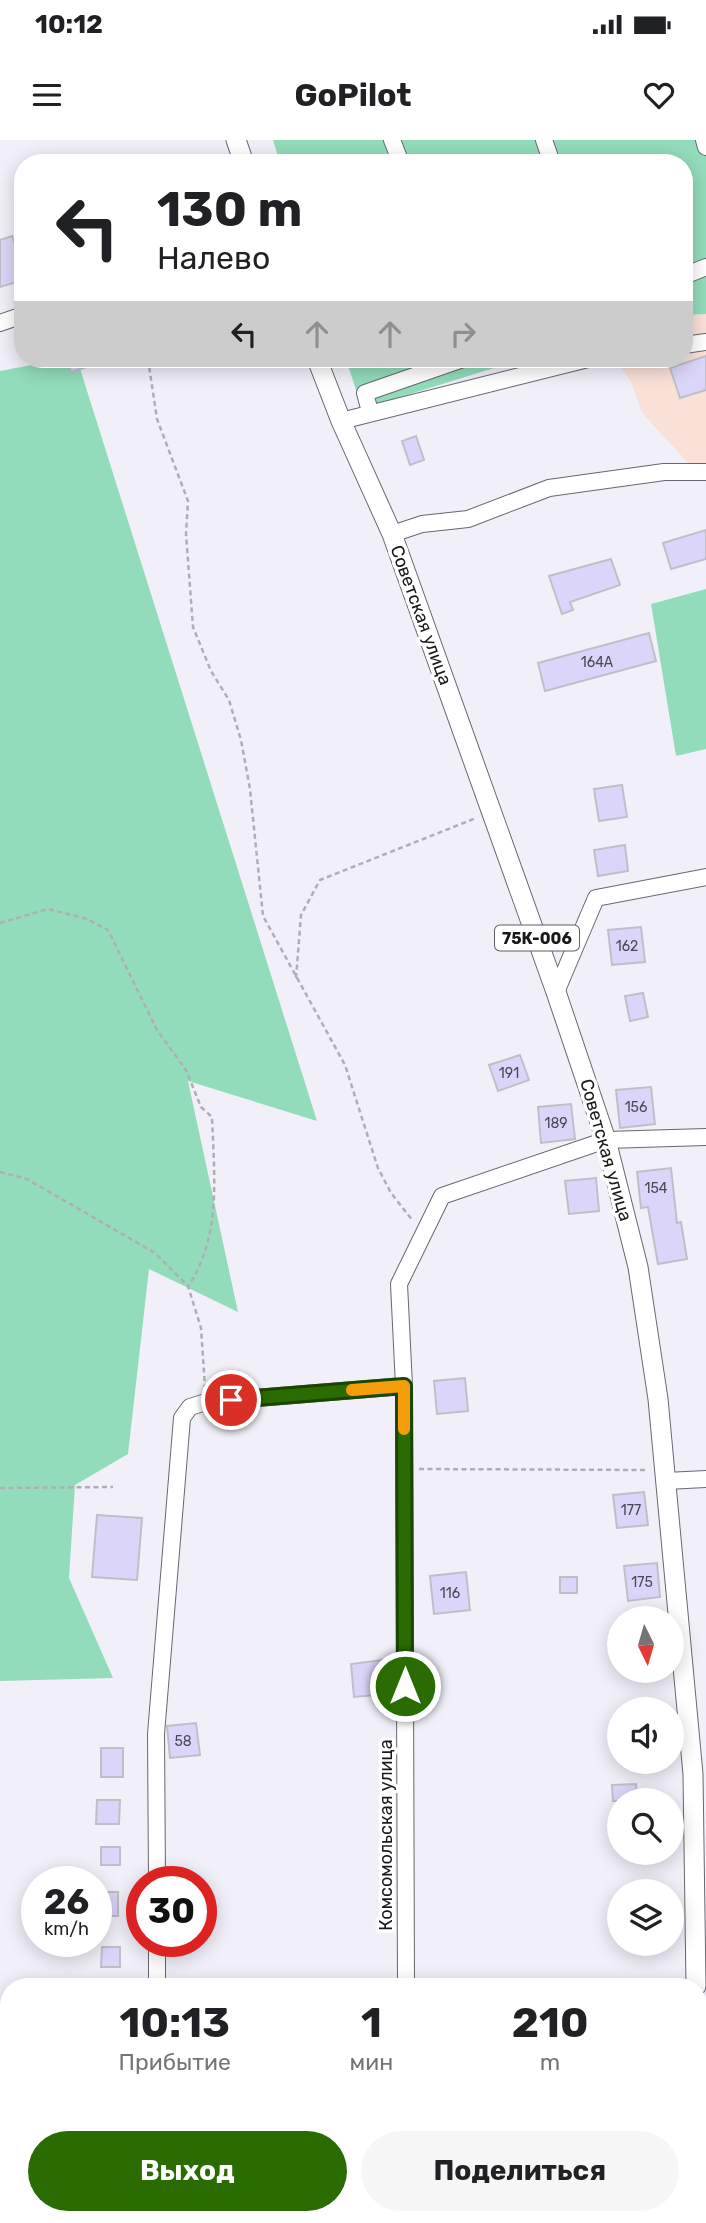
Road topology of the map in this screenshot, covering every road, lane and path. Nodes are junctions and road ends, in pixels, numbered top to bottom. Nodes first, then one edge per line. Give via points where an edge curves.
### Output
1 (704, 140) edge
2 (706, 147) edge
3 (149, 368) edge
4 (320, 368) edge
5 (437, 368) edge
6 (551, 368) edge
7 (370, 412) junction
8 (341, 421) junction
9 (706, 472) edge
10 (392, 534) junction
11 (492, 812) junction
12 (706, 877) edge
13 (0, 923) edge
14 (296, 979) junction
15 (556, 992) junction
16 (706, 1137) edge
17 (606, 1140) junction
18 (0, 1172) edge
19 (418, 1245) junction
20 (188, 1286) junction
21 (404, 1386) junction
22 (206, 1402) junction
23 (404, 1468) junction
24 (658, 1476) junction
25 (706, 1479) edge
26 (113, 1487) dead end
27 (0, 1488) edge
28 (156, 1866) edge
29 (157, 1957) edge
30 (157, 1978) edge
31 (406, 1978) edge
32 (696, 1978) edge

1 - 2 street
3 - 14 path via 157,419 188,501 192,627 229,700 242,740 263,916
4 - 8 main road, Советская улица / 75К-006
5 - 7 street via 365,393
6 - 7 street
7 - 8 street
8 - 10 main road, Советская улица / 75К-006
9 - 10 street via 664,472 550,488 468,519 422,524
10 - 11 main road, Советская улица / 75К-006
11 - 14 path via 320,880 301,915
11 - 15 main road, Советская улица / 75К-006
12 - 15 street via 596,898
13 - 20 path via 48,909 108,930 157,1030 186,1070 201,1107 212,1116 213,1217 202,1262
14 - 19 path via 345,1065 378,1168 413,1221
15 - 17 main road, Советская улица / 75К-006
16 - 17 street, Комсомольская улица
17 - 19 street, Комсомольская улица via 442,1196
17 - 24 main road, Советская улица / 75К-006 via 638,1267 658,1399
18 - 20 path via 27,1179 155,1253
19 - 21 street, Комсомольская улица via 399,1284
20 - 22 path via 201,1328
21 - 22 street
21 - 23 street, Комсомольская улица
22 - 28 street via 190,1407 182,1418 156,1734
23 - 24 path
23 - 31 street, Комсомольская улица
24 - 25 street
24 - 32 main road, Советская улица / 75К-006 via 671,1539 692,1774
26 - 27 path
29 - 30 street

